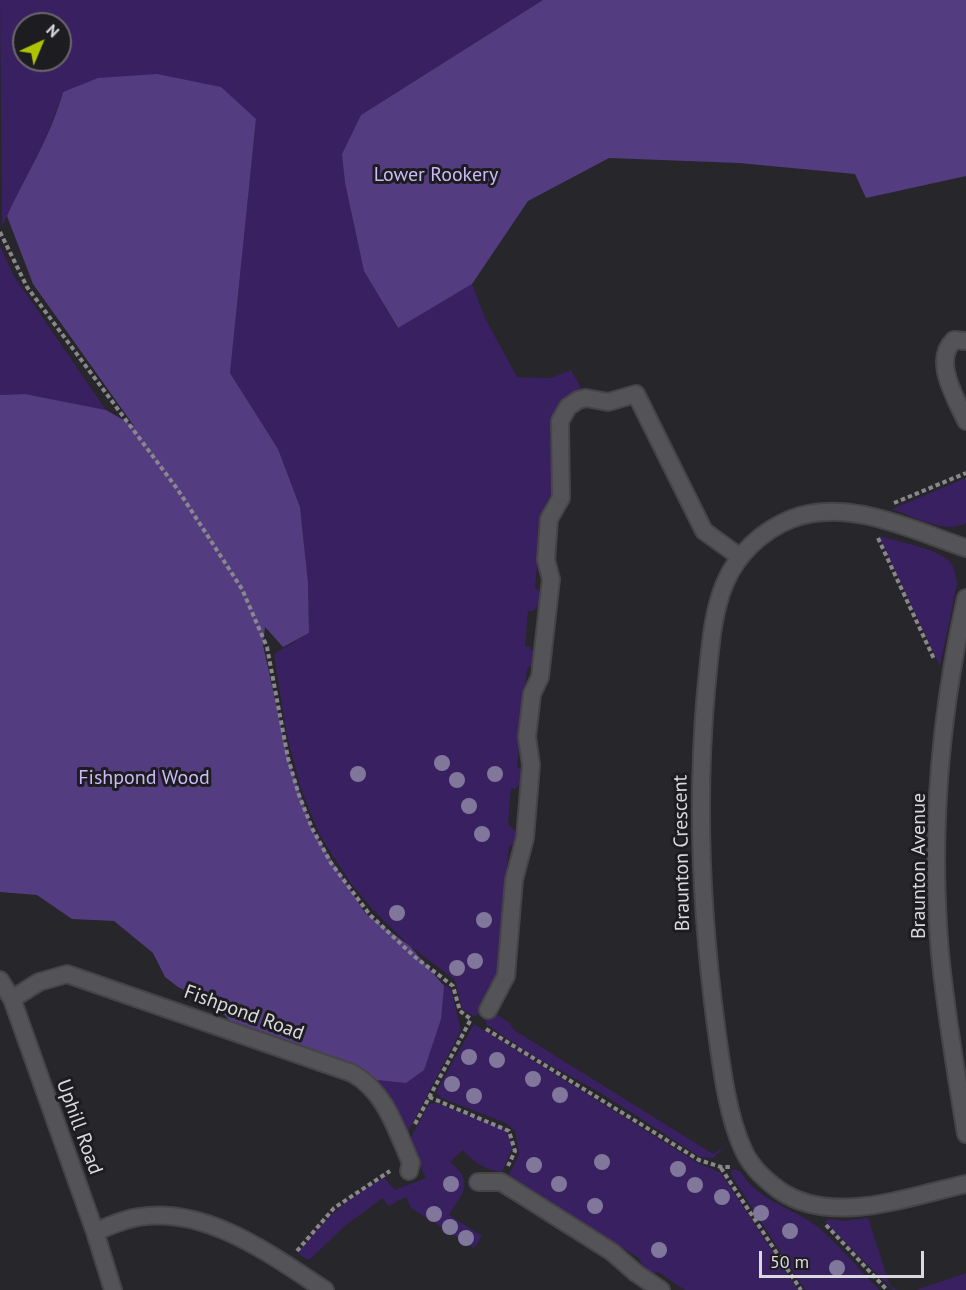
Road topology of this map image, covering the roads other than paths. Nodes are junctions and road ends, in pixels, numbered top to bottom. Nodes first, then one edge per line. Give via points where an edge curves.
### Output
1 (966, 341) edge
2 (966, 421) edge
3 (966, 548) edge
4 (740, 557) junction
5 (966, 598) edge
6 (0, 980) edge
7 (12, 999) junction
8 (488, 1010) dead end
9 (966, 1134) edge
10 (409, 1171) dead end
11 (478, 1182) dead end
12 (966, 1184) edge
13 (95, 1232) junction
14 (113, 1290) edge
15 (325, 1290) edge
16 (661, 1290) edge

1 - 2 street via 954,340 944,356 945,369
3 - 4 street, Braunton Crescent via 876,519 836,512 811,513 769,531
4 - 8 street via 704,531 636,394 608,402 586,398 568,407 560,420 561,498 549,519 549,590 540,677 532,694 527,737 531,765 525,838 514,880 506,976
4 - 12 street, Braunton Crescent via 725,581 714,624 703,725 699,837 704,931 721,1061 737,1135 753,1166 781,1191 805,1203 842,1207 869,1204
5 - 9 street, Braunton Avenue via 949,683 939,796 938,906 945,991
6 - 7 street, Uphill Road
7 - 10 street, Fishpond Road via 39,982 67,974 352,1073 373,1086 380,1096 411,1162
7 - 13 street, Uphill Road
11 - 16 street via 501,1182 612,1252
13 - 14 street, Uphill Road
13 - 15 street via 139,1217 180,1218 231,1234

